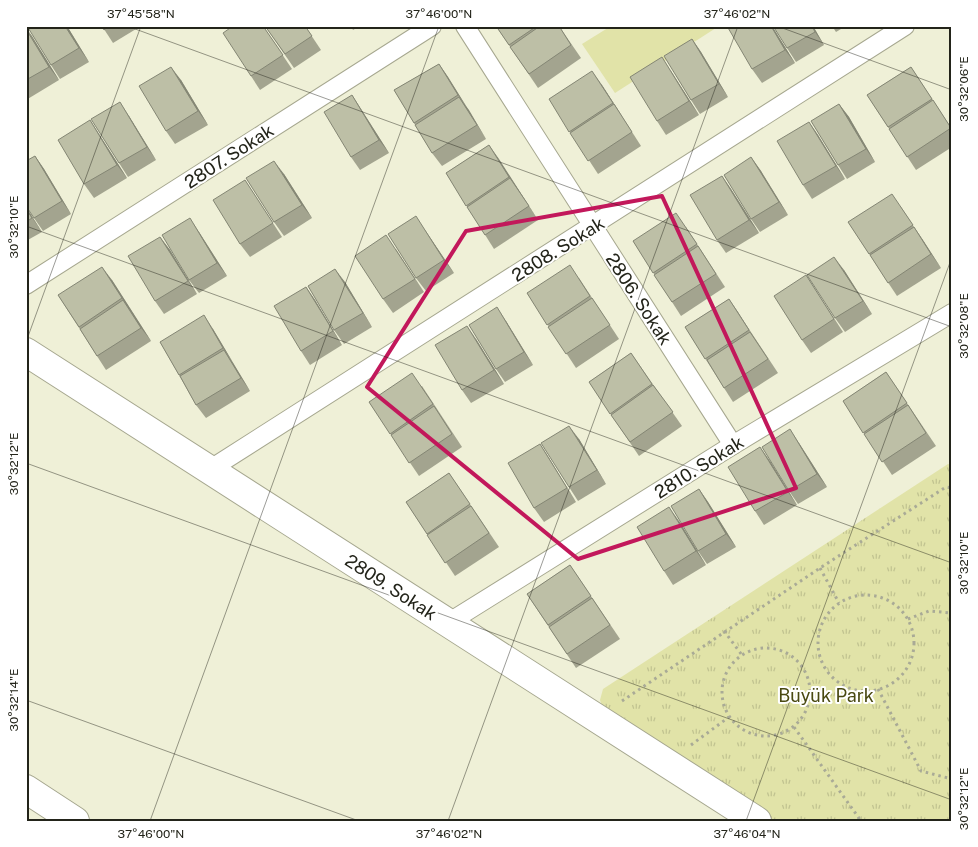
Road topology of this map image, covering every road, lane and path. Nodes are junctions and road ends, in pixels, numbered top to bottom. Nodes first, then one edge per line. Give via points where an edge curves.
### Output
1 (432, 26) edge
2 (465, 26) edge
3 (905, 26) edge
4 (593, 226) junction
5 (26, 285) edge
6 (952, 313) edge
7 (26, 352) edge
8 (733, 445) junction
9 (210, 470) junction
10 (952, 488) edge
11 (820, 568) junction
12 (839, 603) junction
13 (952, 613) edge
14 (908, 619) junction
15 (448, 623) junction
16 (724, 631) junction
17 (742, 655) junction
18 (878, 689) junction
19 (729, 717) junction
20 (596, 718) junction
21 (794, 727) junction
22 (667, 763) junction
23 (952, 779) edge
24 (26, 789) edge
25 (75, 821) edge
26 (757, 821) edge
27 (861, 821) edge

1 - 5 lane, 2807. Sokak
2 - 4 lane, 2806. Sokak
3 - 4 lane, 2808. Sokak
4 - 8 lane, 2806. Sokak
4 - 9 lane, 2808. Sokak
6 - 8 lane, 2810. Sokak
7 - 9 street, 2809. Sokak
8 - 15 lane, 2810. Sokak
9 - 15 street, 2809. Sokak
10 - 11 path via 946,487
11 - 12 path
11 - 16 path
12 - 14 path via 854,596 884,598 898,606
12 - 18 path via 820,628 818,644 821,659 829,673 841,683 855,690
13 - 14 path via 929,611
14 - 18 path via 914,649 909,665 899,677
15 - 20 street, 2809. Sokak
16 - 17 path
16 - 20 path
17 - 19 path via 732,664 722,690 723,705
17 - 21 path via 769,648 782,651 796,659 805,671 810,701
18 - 23 path via 921,771
19 - 21 path via 739,728 766,737 781,735
19 - 22 path
20 - 22 street, 2809. Sokak
21 - 27 path
22 - 26 street, 2809. Sokak
24 - 25 street

